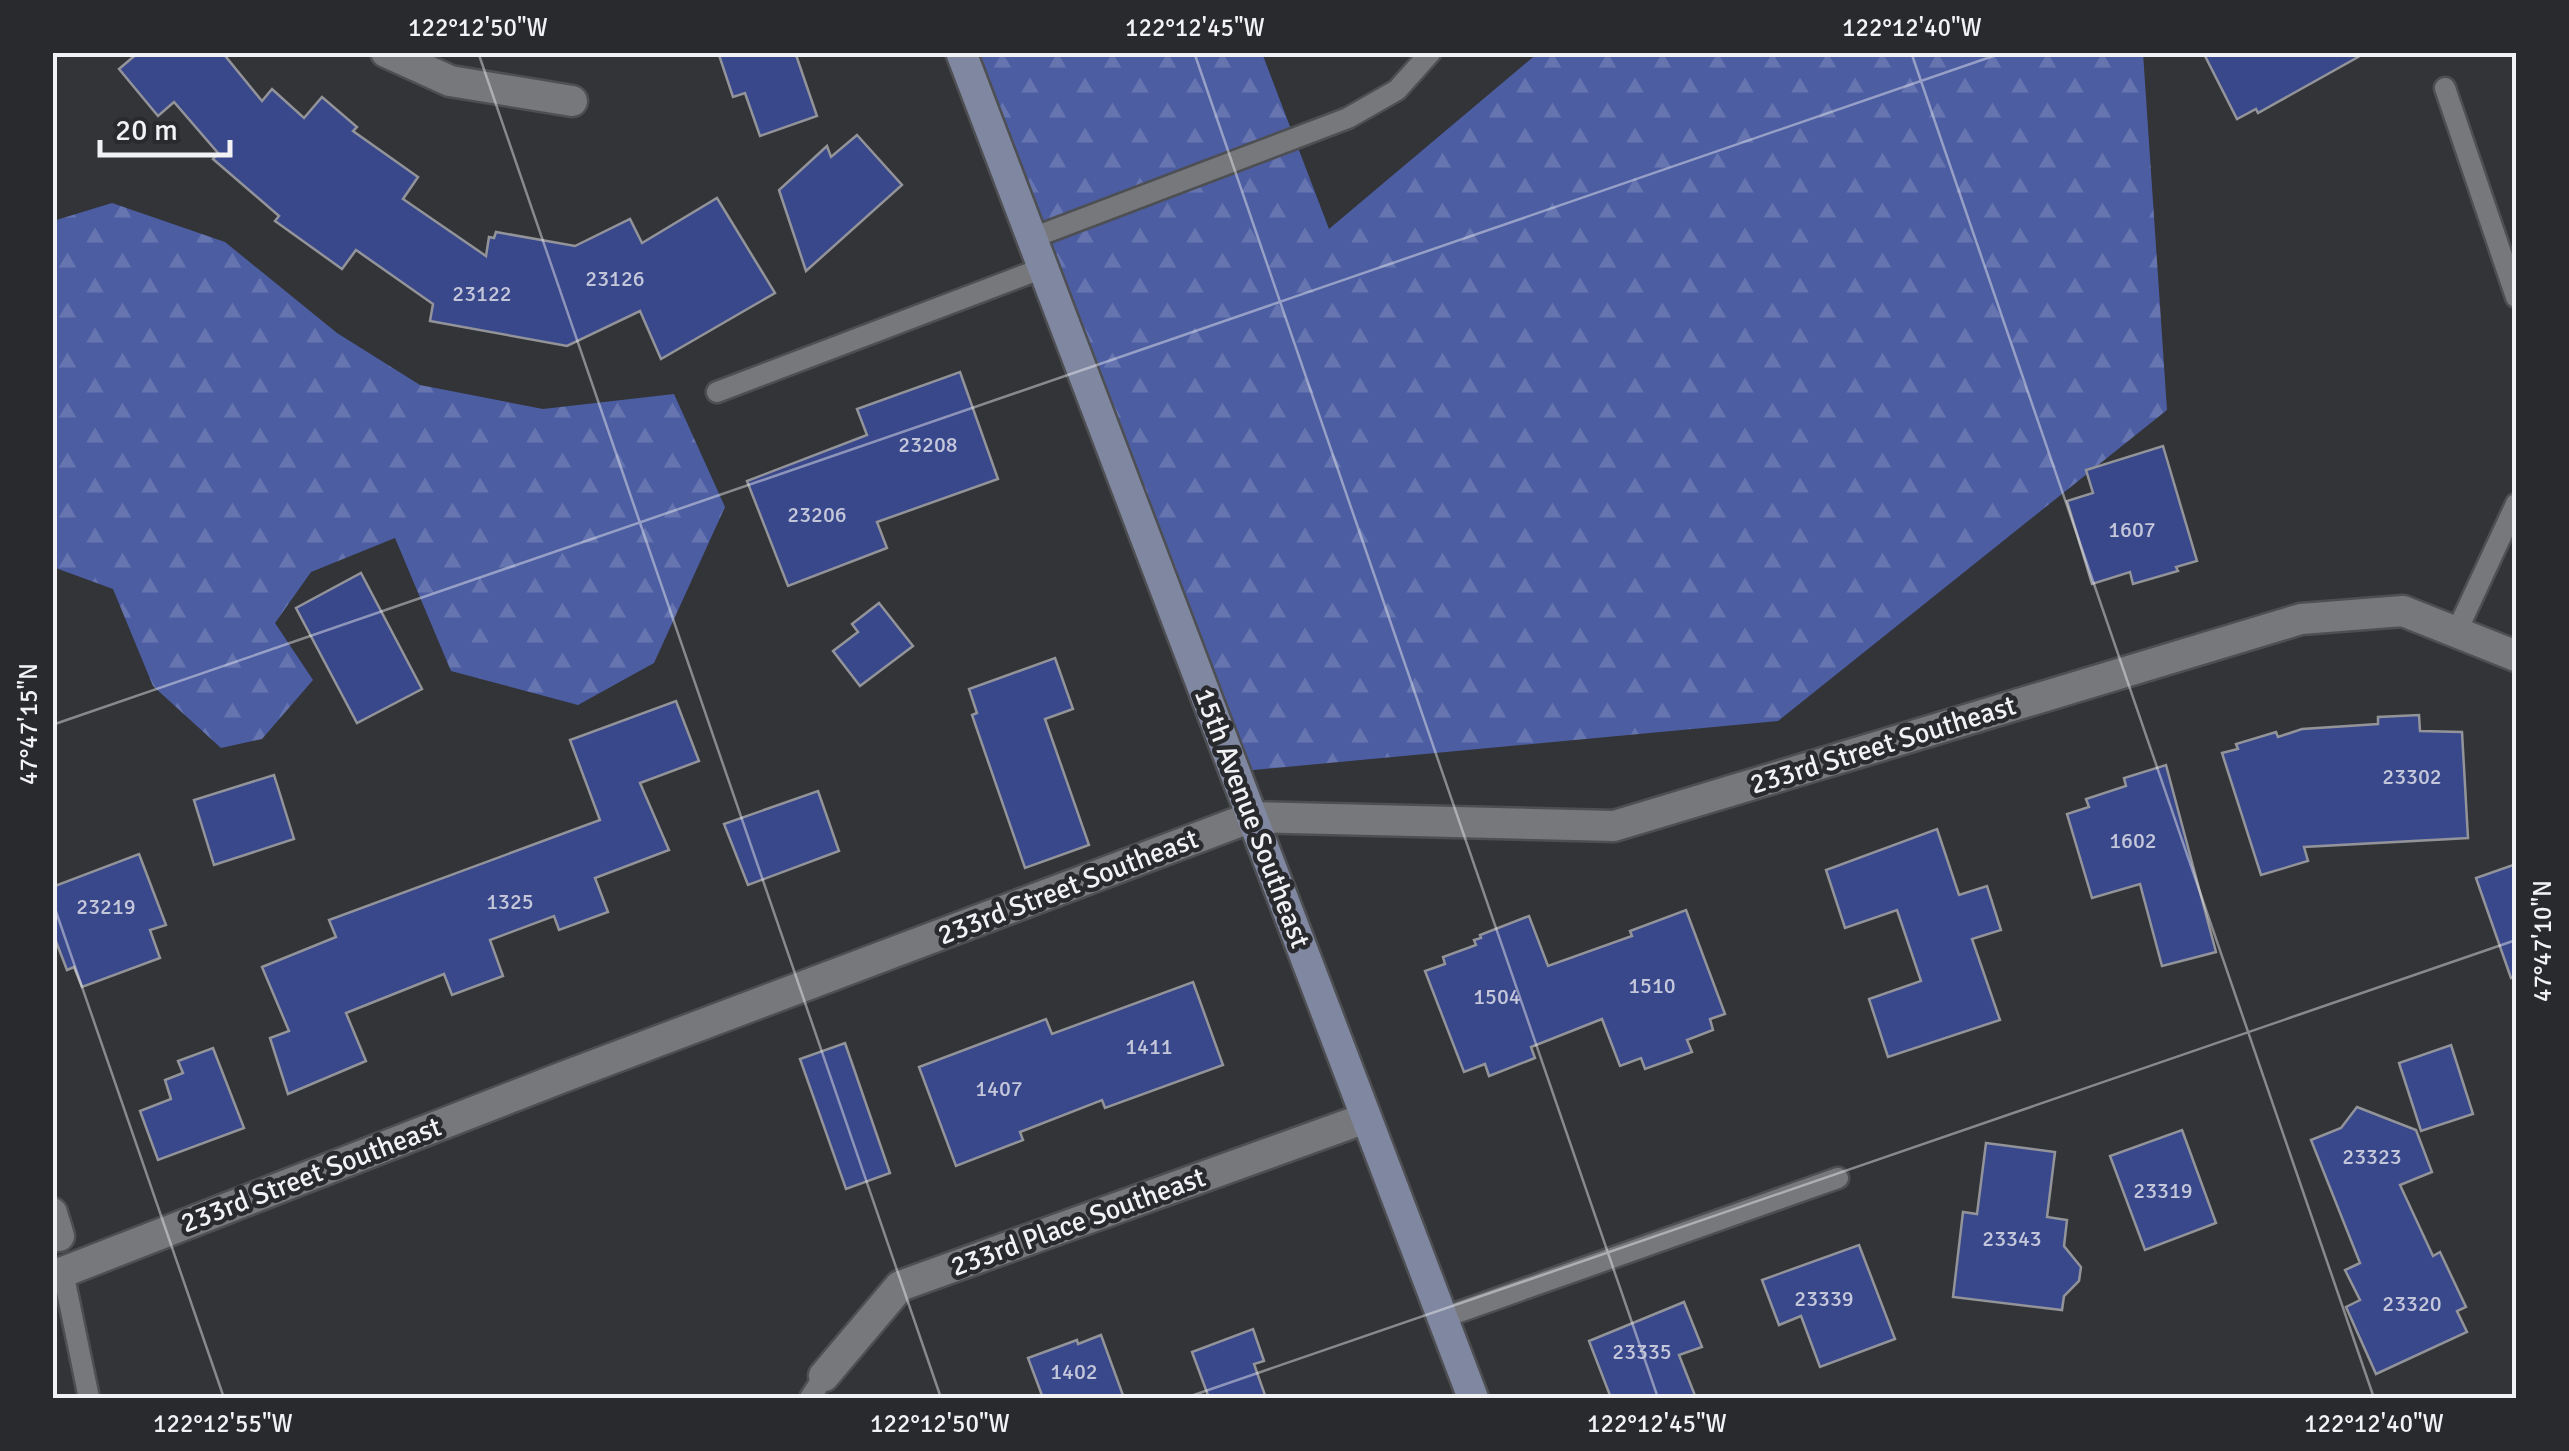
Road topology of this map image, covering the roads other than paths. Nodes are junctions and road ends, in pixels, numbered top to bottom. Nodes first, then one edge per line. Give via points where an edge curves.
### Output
1 (386, 52) edge
2 (961, 52) edge
3 (1431, 52) edge
4 (2445, 88) dead end
5 (572, 101) dead end
6 (1032, 238) junction
7 (1043, 268) junction
8 (2516, 297) edge
9 (717, 392) dead end
10 (2516, 504) edge
11 (2456, 633) junction
12 (2516, 656) edge
13 (1252, 817) junction
14 (1366, 1118) junction
15 (1838, 1178) dead end
16 (63, 1272) joint
17 (1442, 1318) junction
18 (817, 1387) edge
19 (89, 1398) edge
20 (1473, 1398) edge

1 - 5 street via 450,81
2 - 6 street, 15th Avenue Southeast
3 - 6 lane via 1398,90 1348,118
4 - 8 lane
6 - 7 street, 15th Avenue Southeast
7 - 9 lane
7 - 13 street, 15th Avenue Southeast
10 - 11 lane
11 - 12 street, 233rd Street Southeast
11 - 13 street, 233rd Street Southeast via 2404,611 2301,619 1614,826
13 - 14 street, 15th Avenue Southeast
13 - 16 street, 233rd Street Southeast
14 - 17 street, 15th Avenue Southeast
14 - 18 street, 233rd Place Southeast via 900,1286
15 - 17 lane
16 - 19 lane
17 - 20 street, 15th Avenue Southeast

